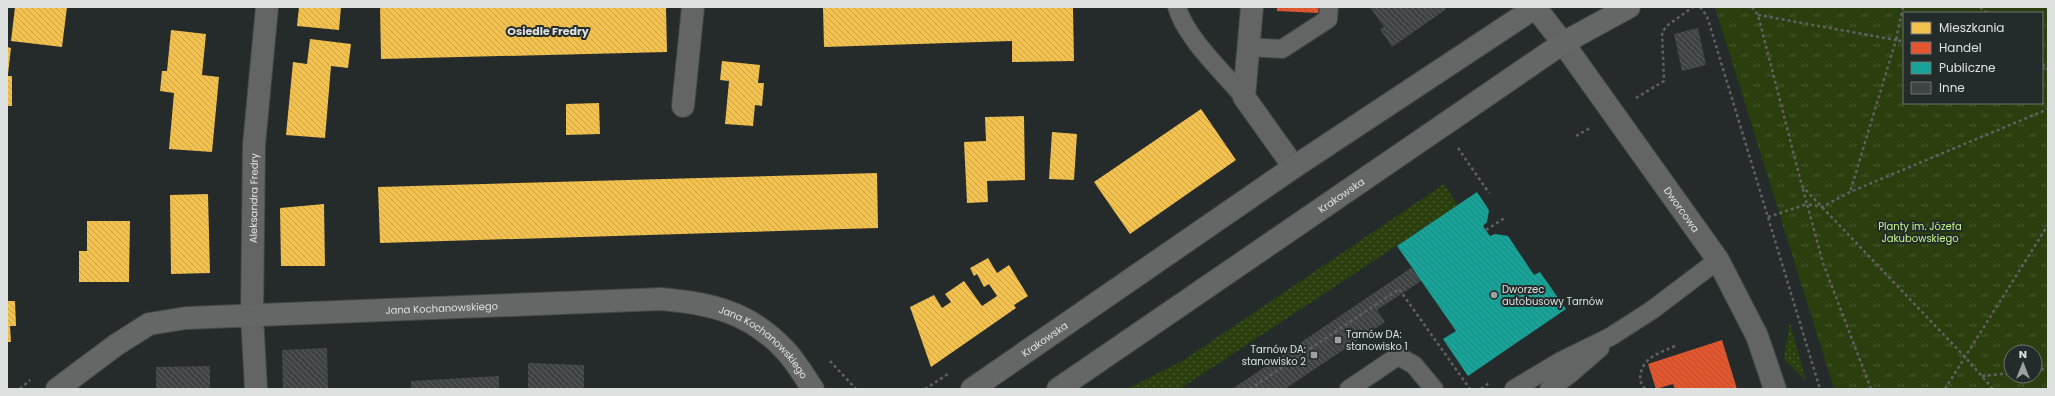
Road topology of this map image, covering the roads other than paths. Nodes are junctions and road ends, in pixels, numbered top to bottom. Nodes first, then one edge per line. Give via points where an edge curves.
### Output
1 (267, 7) edge
2 (693, 7) edge
3 (1177, 7) edge
4 (1252, 7) edge
5 (1329, 7) edge
6 (1535, 7) edge
7 (1628, 7) edge
8 (1563, 43) junction
9 (1249, 47) junction
10 (1244, 97) junction
11 (683, 106) dead end
12 (1294, 167) junction
13 (1718, 260) junction
14 (252, 316) junction
15 (1610, 337) junction
16 (58, 389) edge
17 (256, 389) edge
18 (813, 389) edge
19 (972, 389) edge
20 (1058, 389) edge
21 (1349, 389) edge
22 (1434, 389) edge
23 (1514, 389) edge
24 (1549, 389) edge
25 (1775, 389) edge

1 - 14 street, Aleksandra Fredry via 254,145
2 - 11 street
3 - 10 lane via 1187,31
4 - 9 street
5 - 9 lane via 1328,19 1282,49
6 - 8 street, Dworcowa
6 - 12 street, Krakowska
7 - 8 street, Krakowska
8 - 13 street, Dworcowa
8 - 20 street, Krakowska
9 - 10 street
10 - 12 street
12 - 19 street, Krakowska
13 - 15 lane via 1652,310
13 - 25 street, Dworcowa via 1757,336
14 - 16 street, Jana Kochanowskiego via 186,318 149,324 110,349
14 - 17 street, Aleksandra Fredry
14 - 18 street, Jana Kochanowskiego via 661,299 689,301 713,305 763,329 785,350
15 - 23 lane via 1561,361
15 - 24 lane via 1570,374
21 - 22 lane via 1398,356 1414,364

